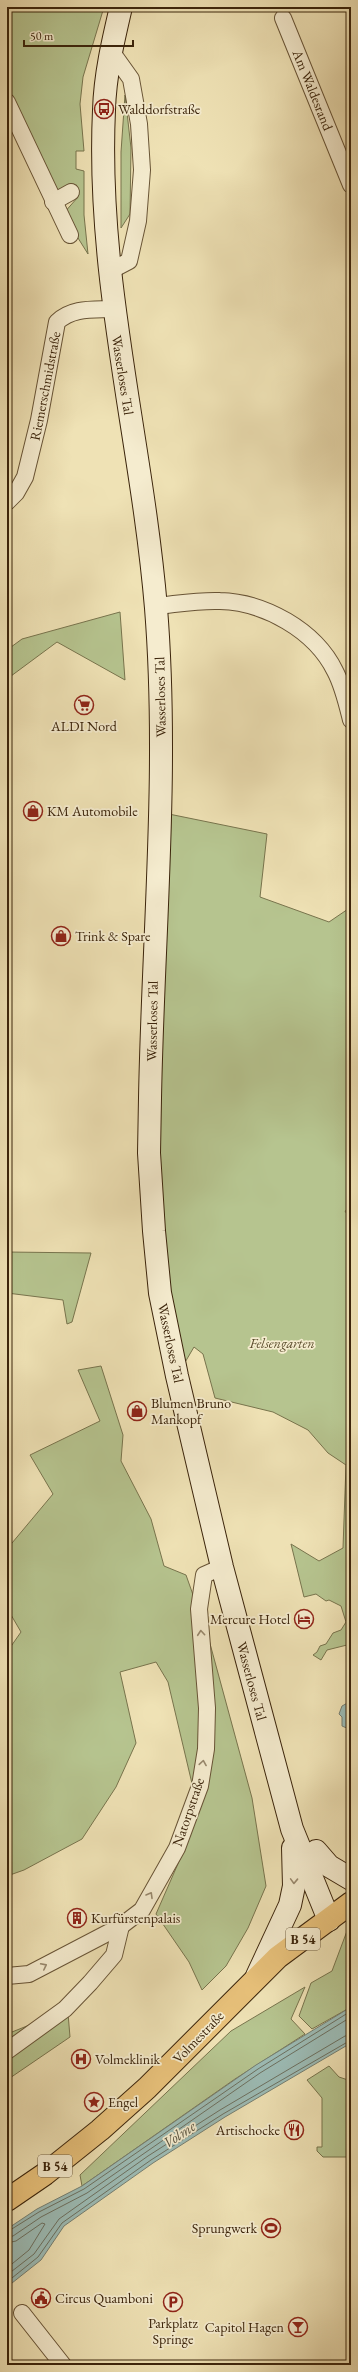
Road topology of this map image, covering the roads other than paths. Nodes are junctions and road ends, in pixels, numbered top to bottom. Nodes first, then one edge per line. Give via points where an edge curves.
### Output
1 (121, 7) edge
2 (283, 18) dead end
3 (111, 51) junction
4 (7, 102) edge
5 (351, 186) edge
6 (71, 192) dead end
7 (53, 202) junction
8 (70, 235) dead end
9 (110, 271) junction
10 (114, 309) junction
11 (7, 502) edge
12 (156, 606) junction
13 (351, 720) edge
14 (222, 1567) junction
15 (273, 1760) junction
16 (292, 1828) junction
17 (316, 1851) junction
18 (351, 1880) edge
19 (340, 1911) edge
20 (121, 1926) junction
21 (7, 1976) edge
22 (257, 1976) junction
23 (7, 2051) edge
24 (7, 2200) edge
25 (22, 2313) dead end
26 (63, 2365) edge

1 - 3 main road, Wasserloses Tal
2 - 5 street, Am Waldesrand
3 - 9 main road, Wasserloses Tal via 104,109 104,176
3 - 9 street via 131,79 139,124 142,170 138,221 130,261
4 - 7 street
6 - 7 street
7 - 8 street
9 - 10 main road, Wasserloses Tal
10 - 11 street, Riemerschmidstraße via 77,311 64,315 57,322 39,420 25,477 16,493
10 - 12 main road, Wasserloses Tal via 142,488
12 - 13 street via 220,601 249,605 266,611 305,633 336,671
12 - 14 main road, Wasserloses Tal via 162,699 149,1153 154,1231 162,1300
14 - 15 main road, Wasserloses Tal
20 -> 14 street, Natorpstraße via 142,1910 177,1848 200,1786 206,1749 207,1708 199,1609 200,1590 204,1575
15 - 16 main road, Wasserloses Tal
15 - 17 main road, Wasserloses Tal
16 - 19 main road, Wasserloses Tal
16 -> 22 main road, Wasserloses Tal via 294,1886 290,1905
17 - 18 main road, Wasserloses Tal via 328,1866
17 - 19 main road, Wasserloses Tal
19 - 22 main road, Volmestraße / B 54 via 278,1957
21 -> 20 street, Natorpstraße via 29,1974
20 - 23 street via 114,1955 90,1983 65,2009
22 - 24 main road, Volmestraße / B 54 via 147,2088 45,2174
25 - 26 street

